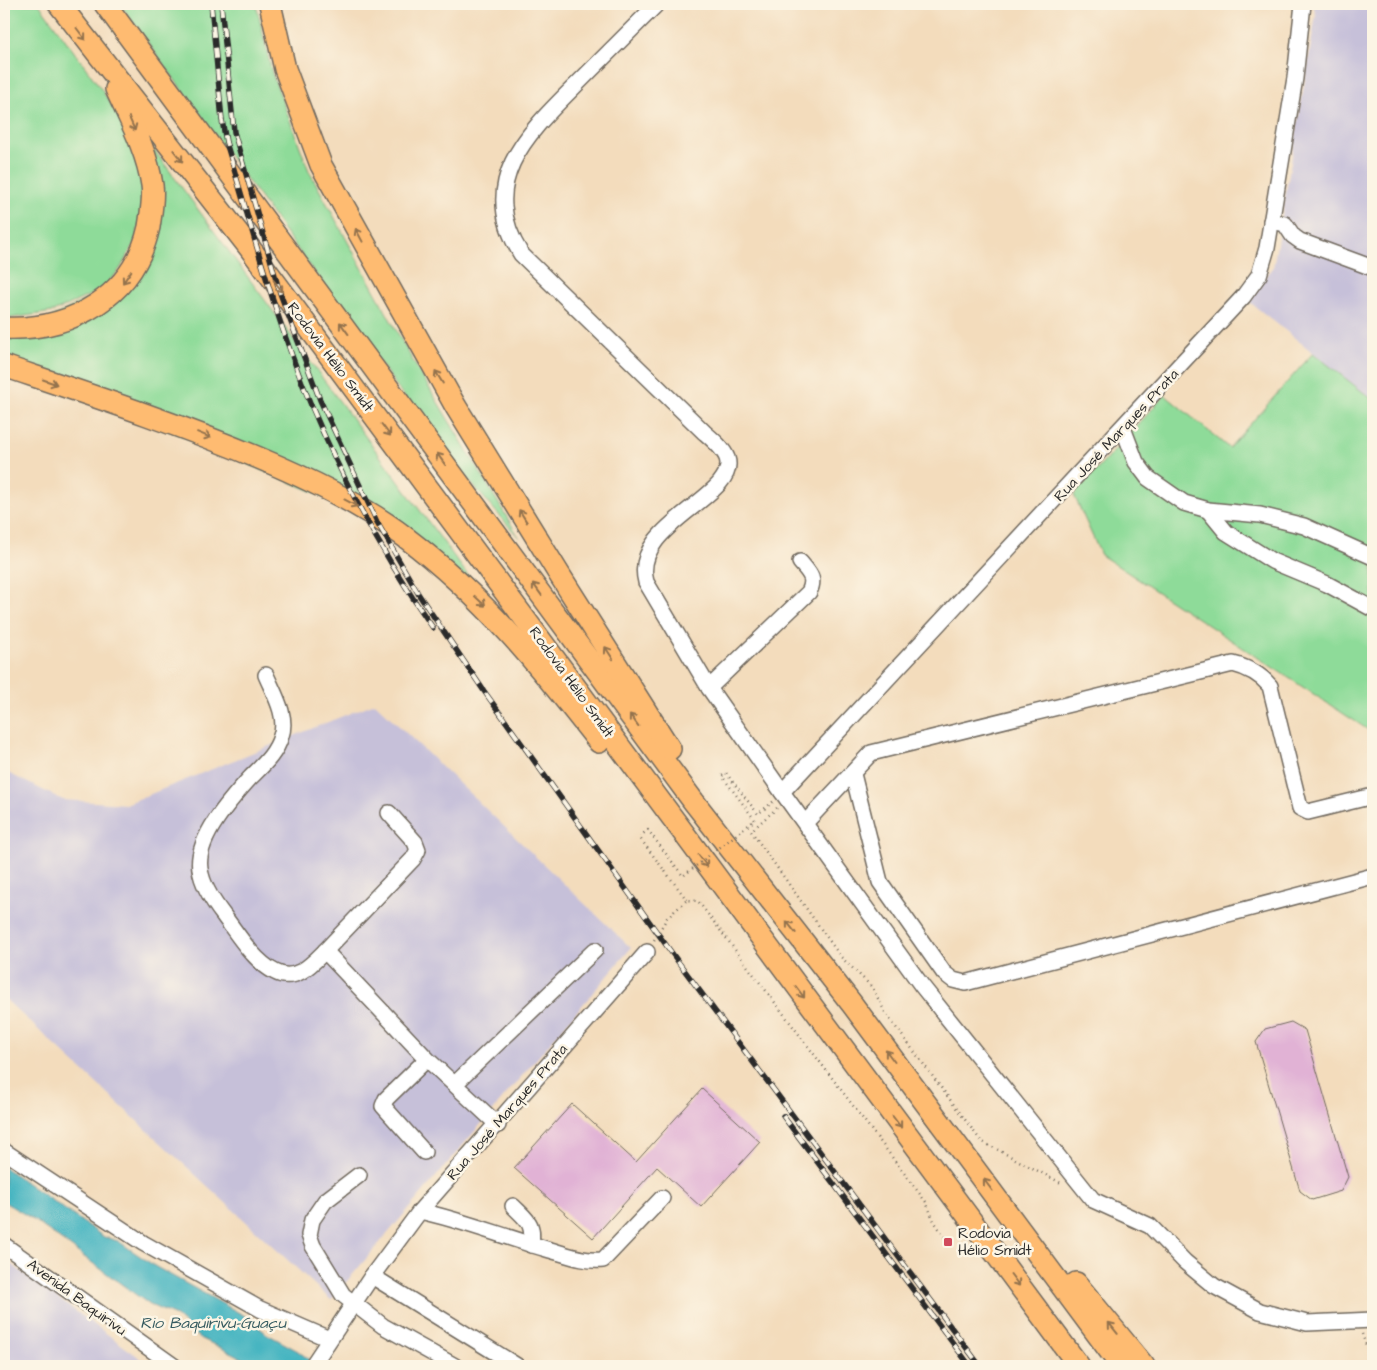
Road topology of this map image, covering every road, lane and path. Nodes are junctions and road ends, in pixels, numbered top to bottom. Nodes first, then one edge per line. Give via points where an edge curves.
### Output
1 (59, 4) edge
2 (105, 4) edge
3 (270, 4) edge
4 (657, 4) edge
5 (1303, 4) edge
6 (104, 64) junction
7 (1272, 221) junction
8 (1373, 268) edge
9 (4, 328) edge
10 (4, 366) edge
11 (1123, 428) junction
12 (1208, 510) junction
13 (1373, 557) edge
14 (800, 562) dead end
15 (1373, 609) edge
16 (266, 676) dead end
17 (709, 688) junction
18 (853, 774) junction
19 (1373, 796) edge
20 (778, 797) junction
21 (694, 802) junction
22 (389, 813) dead end
23 (674, 822) junction
24 (805, 822) junction
25 (1373, 876) edge
26 (687, 900) junction
27 (595, 950) dead end
28 (325, 951) junction
29 (647, 952) joint
30 (427, 1059) junction
31 (454, 1084) junction
32 (498, 1125) junction
33 (4, 1151) edge
34 (424, 1152) dead end
35 (360, 1175) dead end
36 (1067, 1186) dead end
37 (662, 1198) dead end
38 (513, 1206) dead end
39 (420, 1211) junction
40 (1018, 1224) junction
41 (948, 1242) dead end
42 (4, 1245) edge
43 (531, 1245) junction
44 (372, 1276) junction
45 (353, 1304) junction
46 (1373, 1320) edge
47 (1357, 1321) junction
48 (326, 1344) junction
49 (1373, 1365) edge
50 (174, 1366) edge
51 (312, 1366) edge
52 (454, 1366) edge
53 (517, 1366) edge
54 (1079, 1366) edge
55 (1121, 1366) edge
56 (1144, 1366) edge

1 -> 6 highway, Rodovia Hélio Smidt
21 -> 2 highway, Rodovia Hélio Smidt
21 -> 3 highway via 656,724 554,566 425,354 321,165 285,69
4 - 17 street via 539,122 520,147 508,174 504,212 512,239 521,254 704,432 727,459 728,467 716,488 659,538 644,561 646,582
5 - 7 street, Rua José Marques Prata via 1295,78
6 -> 9 highway via 141,145 152,187 151,216 139,257 120,287 85,313 62,322
6 -> 23 highway, Rodovia Hélio Smidt via 249,247
7 - 8 street via 1285,224 1300,241
7 - 11 street, Rua José Marques Prata via 1259,275 1243,297
10 -> 23 highway via 200,433 320,486 404,536 482,602 506,627 608,754
11 - 12 street via 1136,462 1148,478 1184,503
11 - 20 street, Rua José Marques Prata
12 - 13 street via 1260,515 1304,526
12 - 15 street via 1226,532 1272,561 1327,584
14 - 17 street via 812,576 814,583 809,592
16 - 28 street via 281,711 282,736 272,754 232,797 216,821 201,853 200,867 203,880 219,910 268,968 282,976 292,976 306,969
17 - 20 street
18 - 19 street via 871,754 1233,664 1262,676 1270,686 1300,808 1308,812
18 - 24 street
18 - 25 street via 880,882 944,973 965,983
20 - 24 street
20 - 26 path, bridge via 758,814 726,773 722,776 755,820 683,876 648,830 639,837
20 - 36 path via 777,810 751,831 841,957 872,987 886,1014 981,1141
40 -> 21 highway, Rodovia Hélio Smidt
22 - 28 street via 415,842 418,850
23 -> 54 highway, Rodovia Hélio Smidt
24 - 47 street via 922,986 1093,1200 1150,1226 1214,1286 1260,1311 1308,1323
26 - 29 path via 667,918
26 - 41 path via 698,901 926,1202
27 - 31 street
28 - 30 street
29 - 32 street, Rua José Marques Prata
30 - 31 street
30 - 34 street via 386,1099 383,1106
31 - 32 street
32 - 39 street, Rua José Marques Prata
33 - 48 street via 143,1243
35 - 45 street via 325,1201 312,1220 309,1235 343,1295
37 - 43 street via 603,1260 590,1261
38 - 43 street via 530,1223 533,1230
39 - 43 street via 449,1217
39 - 44 street, Rua José Marques Prata
40 - 55 highway, Rodovia Hélio Smidt
56 -> 40 highway via 1071,1277
42 - 50 street, Avenida Baquirivu
44 - 45 street, Rua José Marques Prata
44 - 53 street
45 - 48 street, Rua José Marques Prata
45 - 52 street via 383,1326
46 - 47 street
47 - 49 path
48 - 51 street, Rua José Marques Prata

